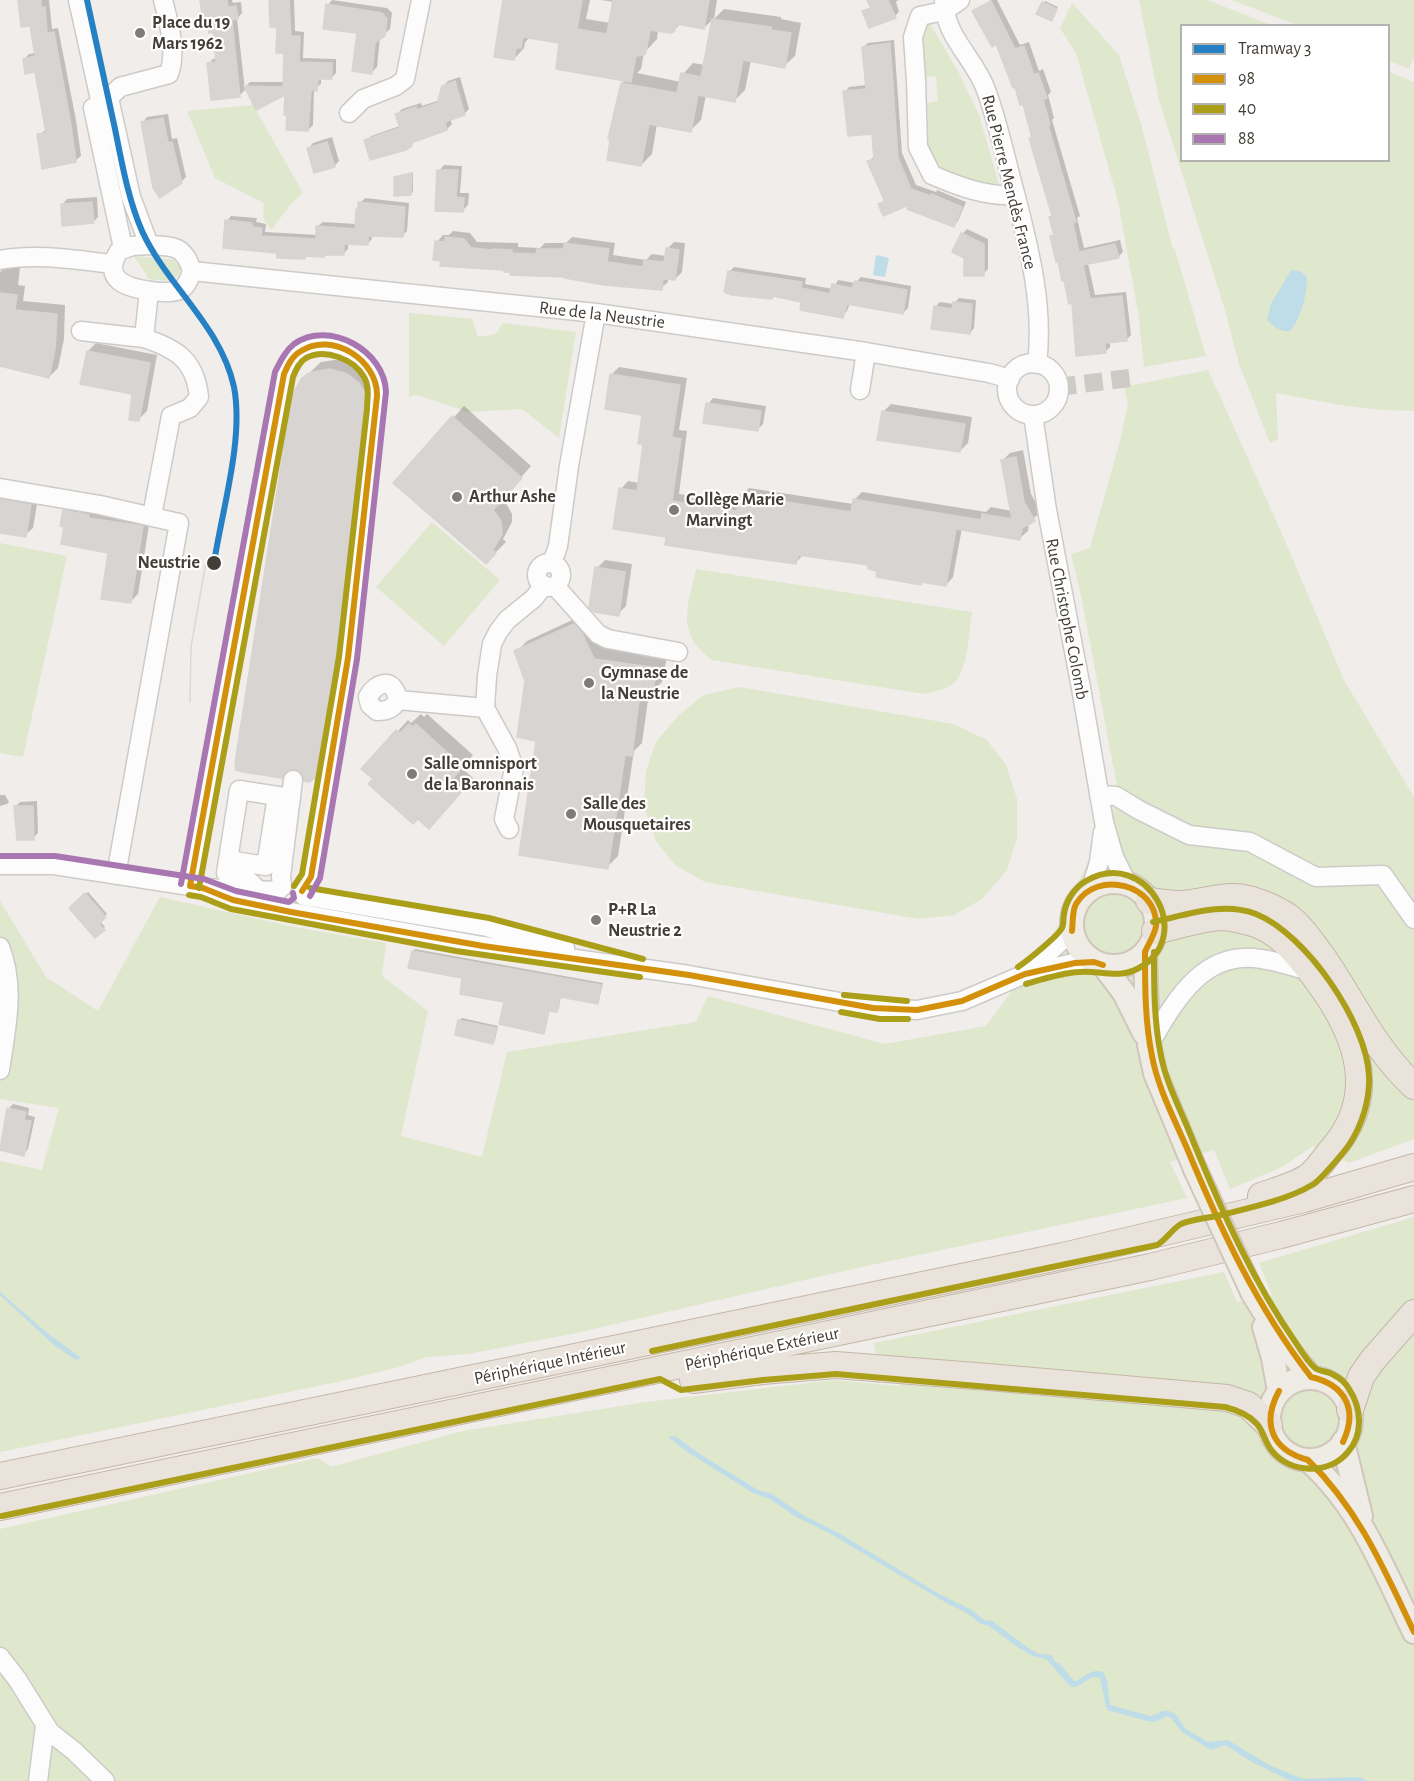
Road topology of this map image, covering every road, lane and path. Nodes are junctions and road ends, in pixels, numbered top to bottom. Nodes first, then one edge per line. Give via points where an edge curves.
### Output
1 (78, 0) edge
2 (163, 0) edge
3 (421, 0) edge
4 (960, 0) edge
5 (942, 4) edge
6 (108, 98) junction
7 (349, 113) dead end
8 (1015, 195) junction
9 (149, 245) junction
10 (123, 248) junction
11 (0, 260) edge
12 (113, 264) junction
13 (192, 271) junction
14 (150, 291) junction
15 (596, 314) junction
16 (81, 331) dead end
17 (144, 338) junction
18 (866, 352) junction
19 (1037, 364) junction
20 (1010, 379) junction
21 (860, 390) dead end
22 (1033, 415) junction
23 (0, 488) edge
24 (152, 516) junction
25 (549, 586) junction
26 (678, 652) dead end
27 (398, 700) dead end
28 (485, 708) junction
29 (293, 780) dead end
30 (1099, 795) junction
31 (284, 797) junction
32 (1104, 822) junction
33 (509, 829) dead end
34 (228, 860) junction
35 (0, 865) edge
36 (116, 875) junction
37 (1128, 885) junction
38 (197, 887) junction
39 (280, 889) junction
40 (1091, 889) junction
41 (257, 890) junction
42 (303, 893) junction
43 (1149, 901) junction
44 (288, 911) junction
45 (1414, 920) edge
46 (1072, 931) junction
47 (1150, 941) junction
48 (0, 947) edge
49 (1099, 963) junction
50 (645, 969) junction
51 (1310, 970) junction
52 (1024, 974) junction
53 (1149, 1045) junction
54 (0, 1070) edge
55 (1414, 1086) edge
56 (1414, 1167) edge
57 (1414, 1199) edge
58 (1155, 1236) junction
59 (1253, 1294) junction
60 (1414, 1313) edge
61 (661, 1370) junction
62 (1311, 1377) junction
63 (1279, 1391) junction
64 (1350, 1410) junction
65 (1269, 1425) junction
66 (1343, 1442) junction
67 (1308, 1460) junction
68 (0, 1476) edge
69 (0, 1507) edge
70 (1363, 1526) junction
71 (1414, 1632) edge
72 (0, 1657) edge
73 (45, 1726) junction
74 (38, 1781) edge
75 (105, 1781) edge

1 - 6 street
2 - 6 street via 172,49 169,74 120,87
3 - 7 street via 405,79 363,99
4 - 5 street
5 - 8 street, Rue Pierre Mendès France via 947,24 986,87
5 - 8 street via 920,16 912,37 918,147 932,175 987,194
6 - 9 street via 131,197
6 - 10 street via 93,108
8 - 19 street, Rue Pierre Mendès France via 1039,309
9 - 10 street
9 - 13 street via 182,251
10 - 12 street
11 - 12 street via 54,258
12 - 14 street via 115,276 122,284
13 - 14 street via 182,289
13 - 15 street, Rue de la Neustrie
14 - 17 street
15 - 18 street, Rue de la Neustrie
15 - 25 street via 552,563 559,568 561,580
16 - 17 street
17 - 24 street via 177,352 197,380 199,397 189,408 171,416
18 - 20 street, Rue de la Neustrie
18 - 21 street
19 - 20 street via 1019,368
19 - 22 street via 1054,374 1058,393 1049,410
20 - 22 street via 1007,391 1012,404
22 - 30 street, Rue Christophe Colomb
23 - 24 street
24 - 36 street via 178,523
25 - 26 street via 598,634
25 - 28 street via 498,632 492,644
27 - 28 street
28 - 33 street via 514,768 504,819
29 - 31 street
30 - 32 street, Rue Christophe Colomb
30 - 45 street via 1116,796 1189,835 1250,842 1316,877 1383,874
31 - 34 street via 266,866
31 - 34 street via 239,790
31 - 39 street
32 - 37 street, Rue Christophe Colomb via 1114,857
32 - 40 street, Rue Christophe Colomb
34 - 41 street via 226,873 243,876
35 - 36 street via 54,865
36 - 38 street
37 - 40 main road via 1109,882
37 - 43 main road
38 - 41 street
38 - 42 street via 285,374 290,360 304,348 339,347 366,365 376,381 376,410 348,658 311,877
38 - 44 street via 233,900
39 - 41 street
39 - 42 street via 293,884
39 - 44 street via 277,898
40 - 46 main road via 1074,909
42 - 44 street via 300,905
42 - 50 street via 488,927
43 - 47 main road via 1155,915
43 - 55 highway via 1182,904 1220,897 1248,899 1290,918 1304,931 1374,1037
44 - 50 street via 483,946
46 - 49 main road via 1080,949
46 - 52 street
47 - 49 main road via 1129,963
47 - 51 highway via 1223,917 1252,922 1273,933
47 - 53 main road via 1146,991
48 - 54 street via 9,979
49 - 52 street via 1075,963
49 - 53 main road via 1124,993
50 - 52 street via 897,1010 962,1001
51 - 53 street via 1259,958 1216,964 1192,982 1173,1004
51 - 58 highway via 1333,1001 1357,1055 1359,1097 1341,1141 1308,1177 1258,1197 1177,1216
53 - 59 main road, bridge via 1155,1072 1195,1169
56 - 58 highway, Périphérique Intérieur
57 - 61 highway, Périphérique Extérieur via 1150,1267
58 - 68 highway, Périphérique Intérieur
59 - 62 main road via 1286,1347
59 - 63 main road via 1274,1358
60 - 64 highway via 1361,1377
61 - 65 highway via 681,1381 836,1365 1227,1398 1254,1410
61 - 69 highway, Périphérique Extérieur
62 - 63 main road via 1293,1381
62 - 64 main road via 1336,1387
63 - 65 main road via 1270,1409
64 - 66 main road via 1350,1428
65 - 67 main road via 1282,1449
66 - 67 main road via 1330,1454
66 - 70 main road
67 - 70 main road via 1328,1478
70 - 71 main road
72 - 73 street
73 - 74 street
73 - 75 street

